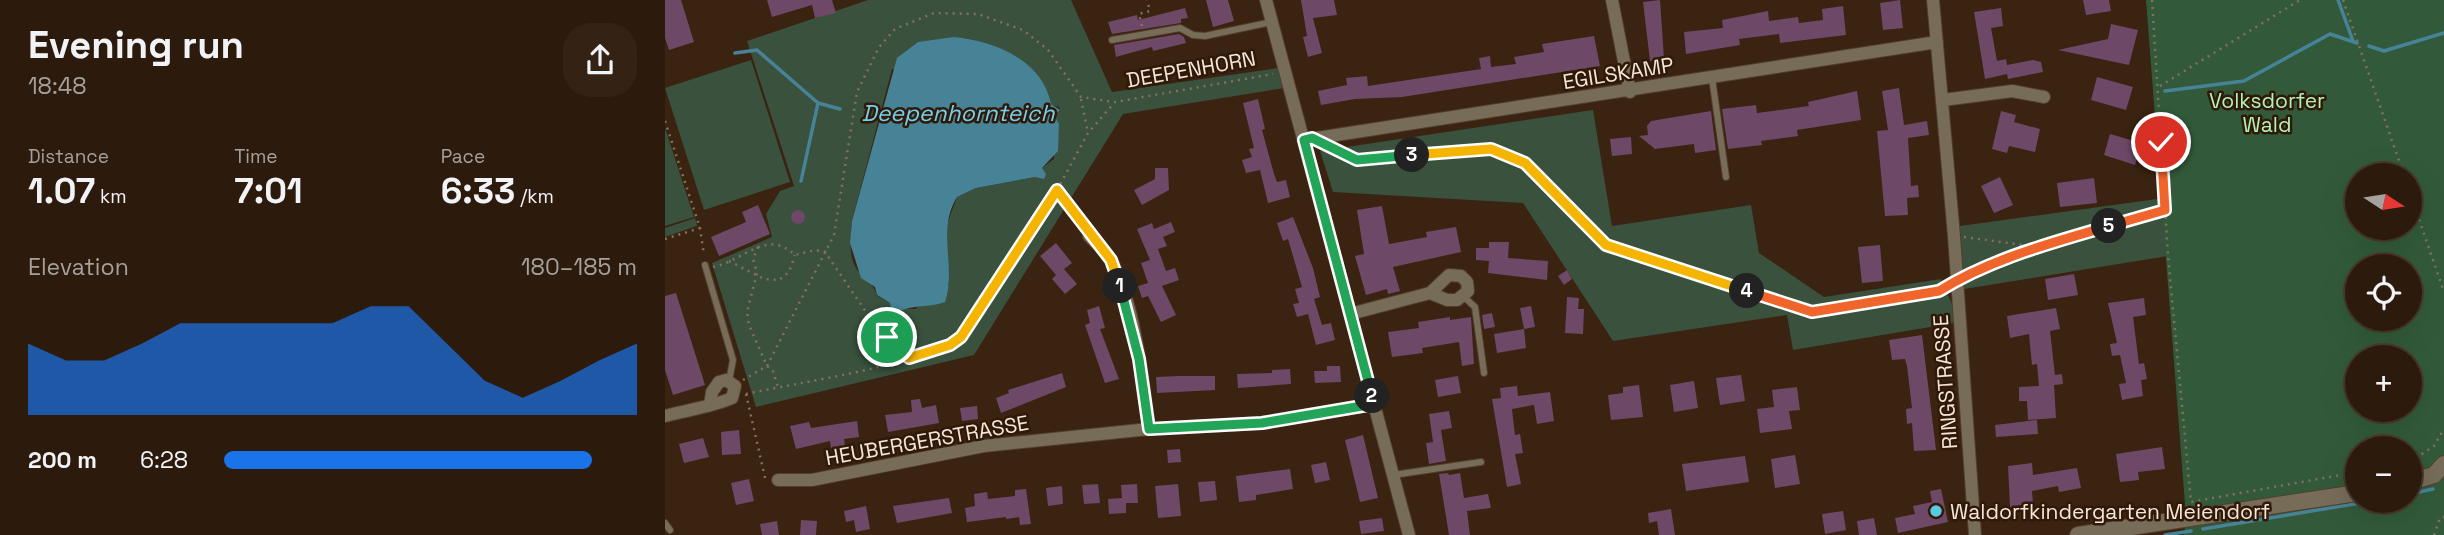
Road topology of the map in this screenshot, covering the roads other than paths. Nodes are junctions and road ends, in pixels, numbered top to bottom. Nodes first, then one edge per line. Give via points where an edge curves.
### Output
1 (1266, 0) edge
2 (1612, 0) edge
3 (1933, 0) edge
4 (1272, 22) junction
5 (1112, 40) dead end
6 (1937, 42) junction
7 (1712, 78) junction
8 (1629, 92) junction
9 (2044, 97) dead end
10 (1943, 100) junction
11 (1308, 139) junction
12 (1726, 177) dead end
13 (1089, 236) road end
14 (705, 267) road end
15 (1430, 293) junction
16 (1464, 297) junction
17 (1350, 314) junction
18 (1485, 373) dead end
19 (736, 389) junction
20 (1374, 404) junction
21 (710, 405) junction
22 (665, 416) edge
23 (1149, 429) junction
24 (1481, 463) dead end
25 (2444, 464) edge
26 (1392, 475) junction
27 (2422, 478) edge
28 (778, 480) road end
29 (2345, 495) edge
30 (665, 523) edge
31 (670, 530) dead end
32 (1409, 535) edge
33 (1975, 535) edge
34 (2078, 535) edge

1 - 4 street
2 - 8 street
3 - 6 street, RINGSTRASSE
4 - 5 lane via 1205,36 1180,27
4 - 11 street
6 - 7 street, EGILSKAMP
6 - 10 street, RINGSTRASSE
7 - 8 street, EGILSKAMP
7 - 12 lane
8 - 11 street, EGILSKAMP
9 - 10 street via 2012,91
10 - 33 street, RINGSTRASSE
11 - 17 street
13 - 23 street via 1111,260 1127,309
14 - 19 lane via 733,360
15 - 16 street via 1447,300
15 - 16 street via 1455,274 1467,282
15 - 17 street
16 - 18 lane via 1475,307
17 - 20 street
19 - 21 street
19 - 21 street via 722,381 715,387
20 - 23 street, HEUBERGERSTRASSE via 1262,423
20 - 26 street
21 - 22 street
23 - 28 street, HEUBERGERSTRASSE via 984,446 812,480
24 - 26 lane
25 - 27 street via 2434,475
26 - 32 street
29 - 34 street
30 - 31 lane

